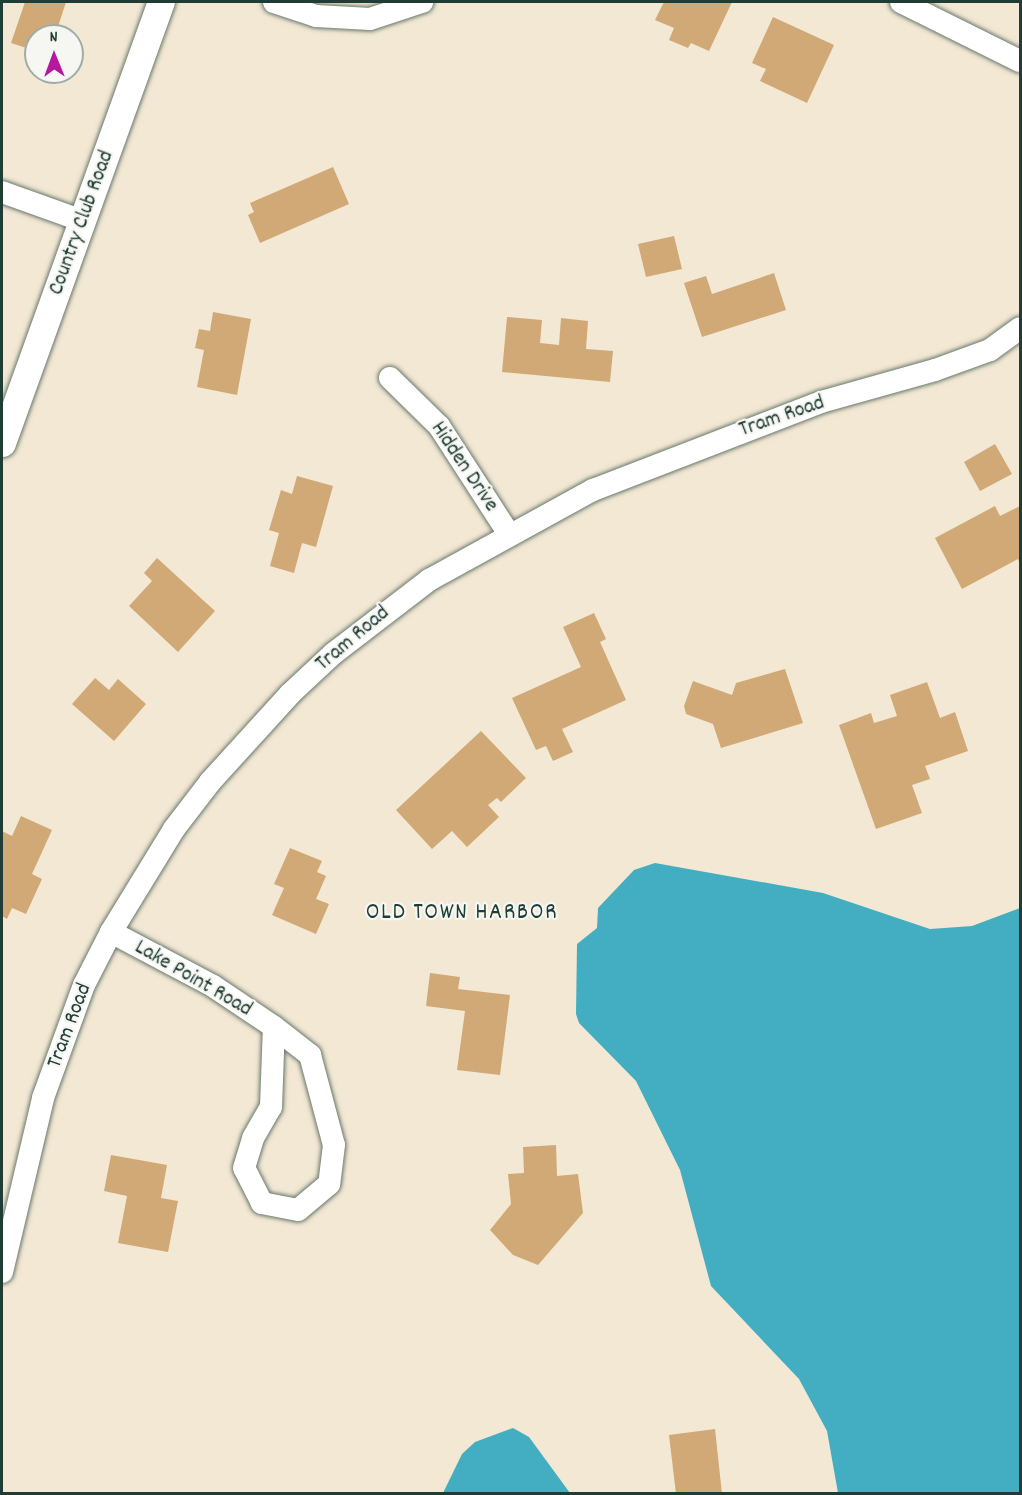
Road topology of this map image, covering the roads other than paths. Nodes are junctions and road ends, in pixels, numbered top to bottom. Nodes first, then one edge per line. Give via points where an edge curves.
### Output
1 (161, 2) edge
2 (274, 2) edge
3 (422, 2) edge
4 (901, 2) edge
5 (1020, 61) edge
6 (2, 192) edge
7 (83, 221) junction
8 (1020, 328) edge
9 (390, 378) dead end
10 (2, 443) edge
11 (509, 534) junction
12 (111, 932) junction
13 (273, 1028) junction
14 (2, 1272) edge

1 - 7 street, Country Club Road
2 - 3 street via 316,16 370,19
4 - 5 street
6 - 7 street
7 - 10 street, Country Club Road
8 - 11 street, Tram Road via 990,350 821,402 706,444 593,490
9 - 11 street, Hidden Drive via 439,426
11 - 12 street, Tram Road via 429,580 379,615 290,694 218,773 174,830
12 - 13 street, Lake Point Road via 213,986
12 - 14 street, Tram Road via 80,996 43,1098
13 - 13 street, Lake Point Road via 310,1055 334,1145 330,1184 298,1210 262,1203 244,1168 253,1138 272,1107

